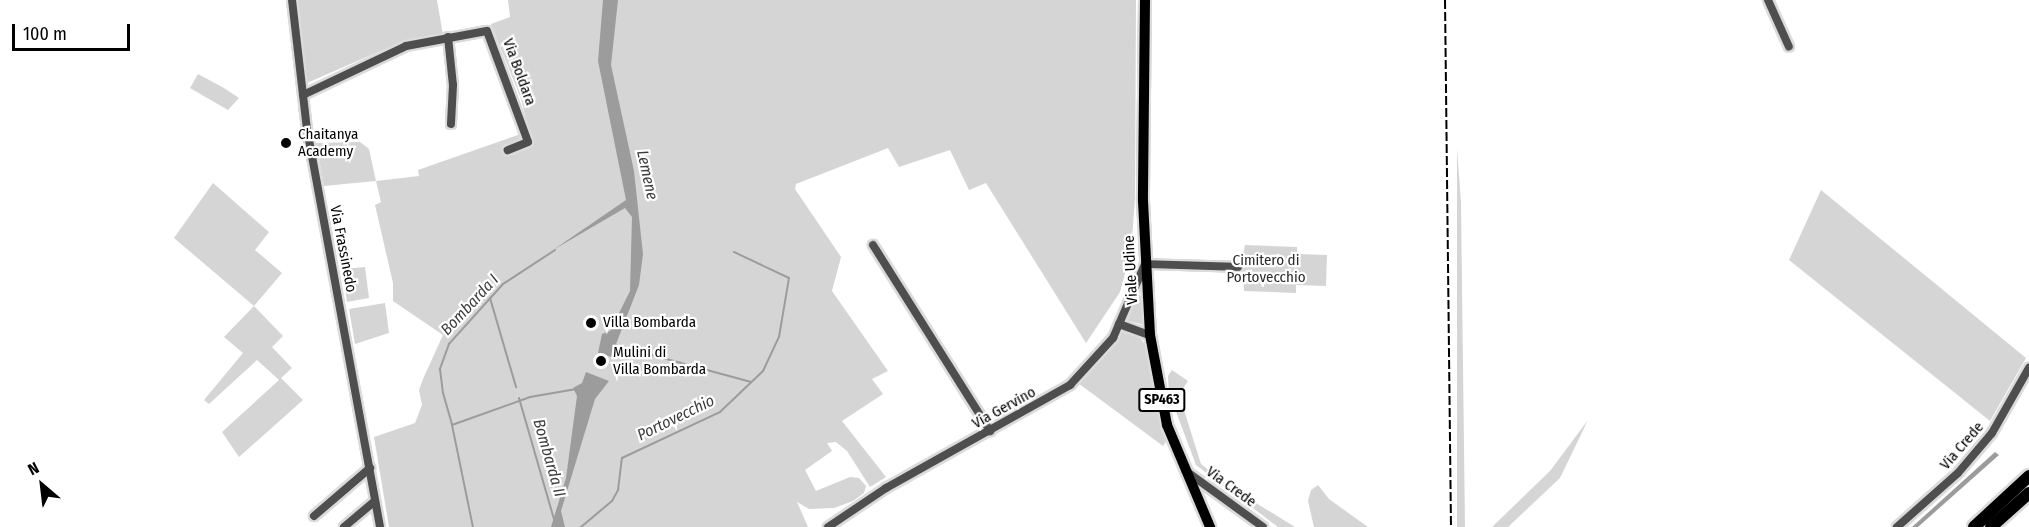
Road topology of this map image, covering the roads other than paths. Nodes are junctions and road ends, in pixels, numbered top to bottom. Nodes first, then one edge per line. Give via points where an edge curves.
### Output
1 (292, 0) edge
2 (1145, 0) edge
3 (1768, 0) edge
4 (448, 37) junction
5 (1789, 47) dead end
6 (303, 94) junction
7 (451, 124) dead end
8 (508, 150) dead end
9 (873, 245) dead end
10 (1145, 264) junction
11 (1238, 267) dead end
12 (1119, 324) junction
13 (1150, 335) junction
14 (2029, 368) edge
15 (990, 431) junction
16 (370, 468) junction
17 (1183, 469) junction
18 (2029, 476) edge
19 (2029, 493) edge
20 (374, 502) junction
21 (314, 516) dead end
22 (344, 527) edge
23 (380, 527) edge
24 (828, 527) edge
25 (1210, 527) edge
26 (1263, 527) edge
27 (1897, 527) edge
28 (1974, 527) edge
29 (1992, 527) edge

1 - 6 street, Via Frassinedo
2 - 10 main road, Viale Udine / SP463
3 - 5 street
4 - 6 street, Via Boldara via 398,49
4 - 7 street via 453,85
4 - 8 street, Via Boldara via 489,33 528,142
6 - 16 street, Via Frassinedo
9 - 15 street
10 - 11 street
10 - 12 street, Via Gervino
10 - 13 main road, Viale Udine / SP463
12 - 13 street
12 - 15 street, Via Gervino via 1095,361 1070,385
13 - 17 main road, Viale Udine / SP463 via 1167,424
14 - 27 street, Via Crede via 1992,434 1958,473
15 - 24 street, Via Gervino via 886,488
16 - 20 street, Via Frassinedo
16 - 21 street
17 - 25 main road, Viale Udine / SP463
17 - 26 street, Via Crede
18 - 28 highway
19 - 29 highway
20 - 22 street
20 - 23 street, Via Frassinedo

